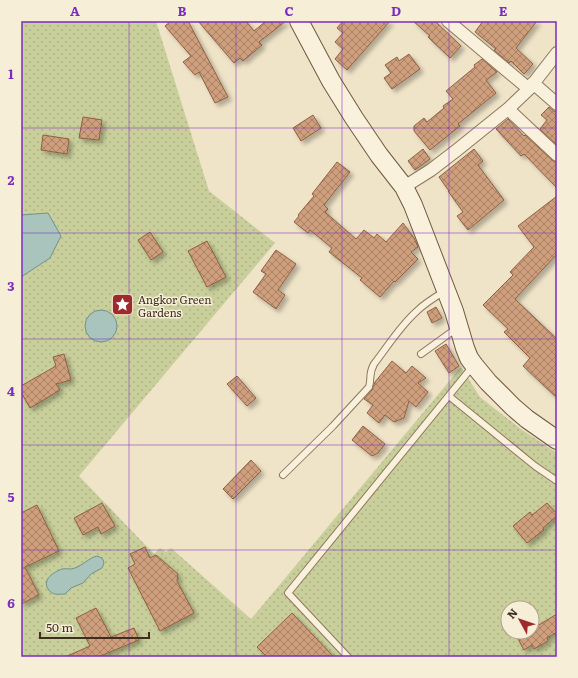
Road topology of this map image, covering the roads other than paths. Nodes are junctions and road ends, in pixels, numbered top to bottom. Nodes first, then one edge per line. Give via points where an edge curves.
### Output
1 (300, 21) edge
2 (448, 21) edge
3 (557, 53) edge
4 (531, 86) junction
5 (557, 104) edge
6 (508, 109) junction
7 (557, 155) edge
8 (404, 187) junction
9 (446, 290) junction
10 (458, 327) junction
11 (421, 354) dead end
12 (474, 365) junction
13 (450, 396) junction
14 (557, 440) edge
15 (283, 475) dead end
16 (557, 482) edge
17 (348, 657) edge

1 - 8 street via 354,118
2 - 4 street
3 - 4 street
4 - 5 street
4 - 6 street
6 - 7 street
6 - 8 street via 431,170
8 - 9 street
9 - 10 street
9 - 15 lane via 417,310 401,328 374,364 369,388
10 - 11 lane
10 - 12 street
12 - 13 lane
12 - 14 street via 527,419
13 - 16 lane
13 - 17 lane via 288,593

